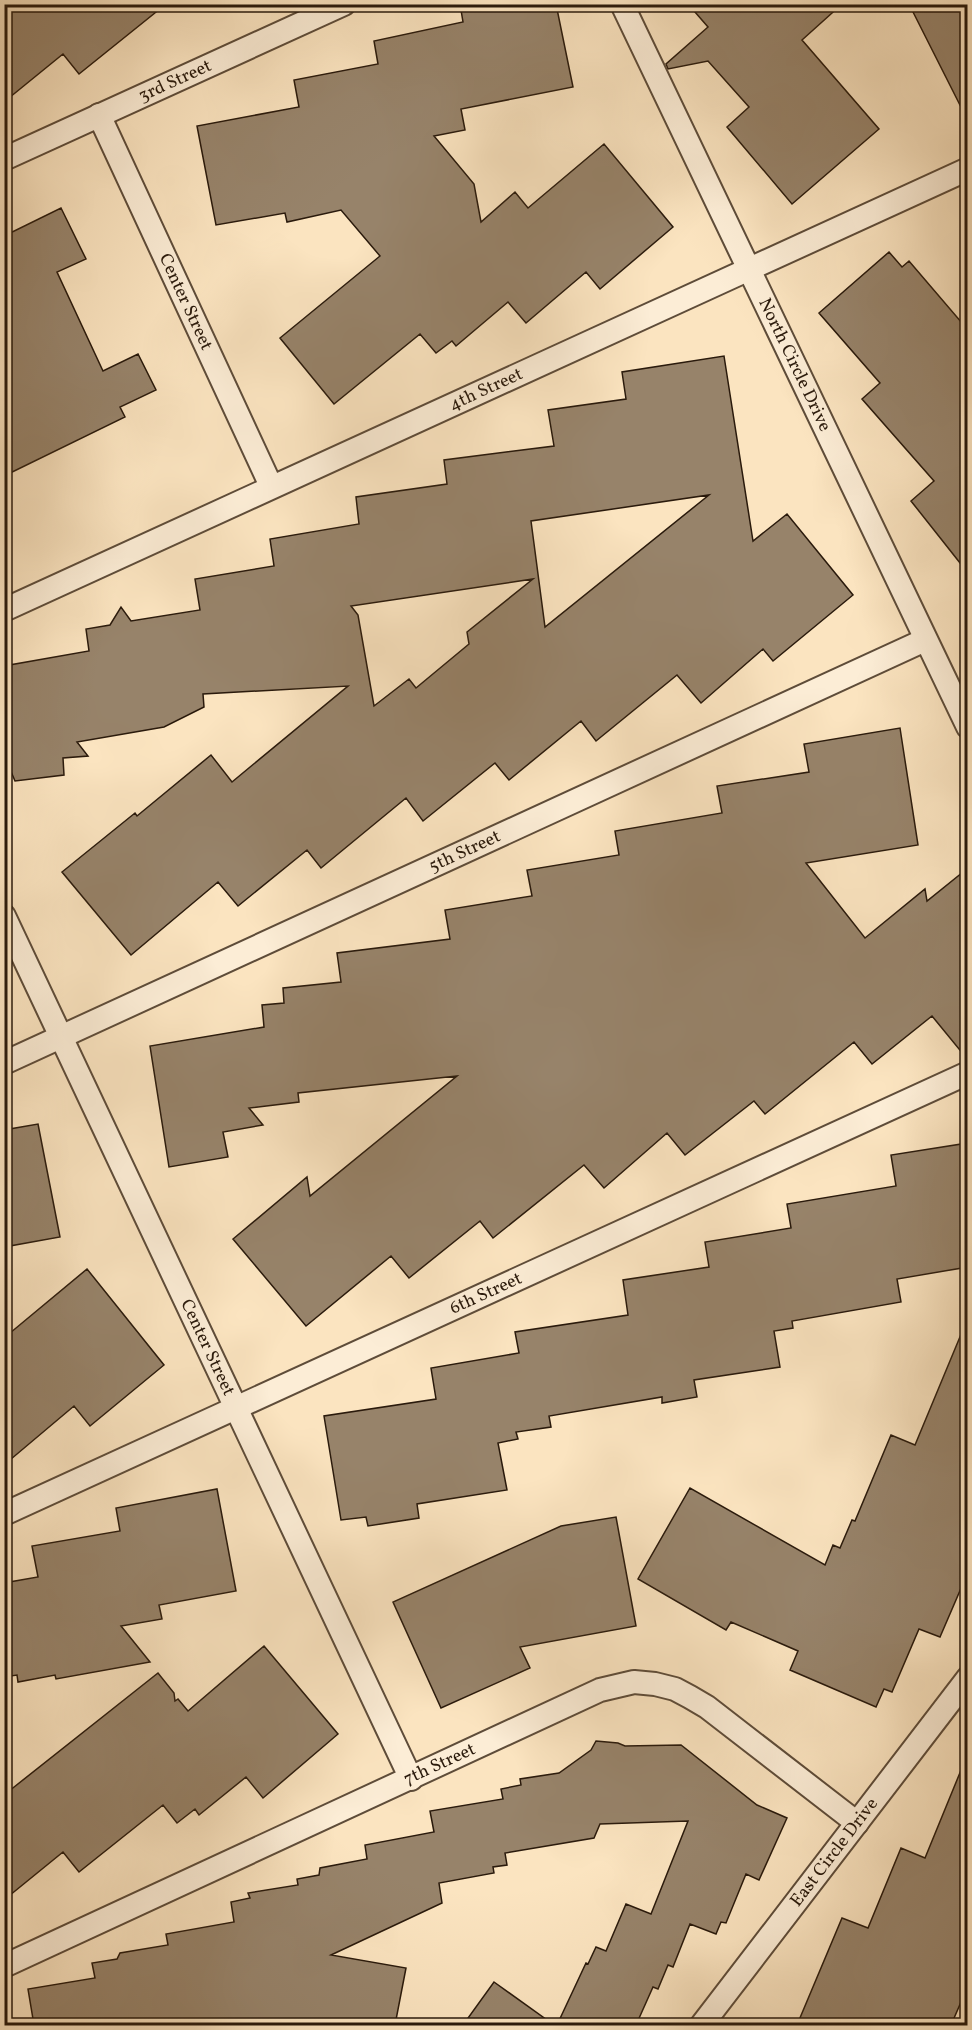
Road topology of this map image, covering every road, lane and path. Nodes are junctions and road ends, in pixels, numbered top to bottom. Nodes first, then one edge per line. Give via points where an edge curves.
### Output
1 (344, 4) edge
2 (622, 4) edge
3 (99, 115) junction
4 (4, 159) edge
5 (968, 169) edge
6 (749, 270) junction
7 (272, 486) junction
8 (4, 610) edge
9 (925, 640) junction
10 (968, 727) edge
11 (4, 916) edge
12 (61, 1037) junction
13 (4, 1063) edge
14 (968, 1073) edge
15 (237, 1407) junction
16 (4, 1514) edge
17 (968, 1678) edge
18 (411, 1779) junction
19 (857, 1822) junction
20 (4, 1966) edge
21 (701, 2025) edge

1 - 3 lane, 3rd Street
2 - 6 lane, North Circle Drive
3 - 4 lane, 3rd Street
3 - 7 lane, Center Street
5 - 6 lane, 4th Street
6 - 7 lane, 4th Street
6 - 9 lane, North Circle Drive
7 - 8 lane, 4th Street
9 - 10 lane, North Circle Drive
9 - 12 lane, 5th Street
11 - 12 lane, Center Street
12 - 13 lane, 5th Street
12 - 15 lane, Center Street
14 - 15 lane, 6th Street
15 - 16 lane, 6th Street
15 - 18 lane, Center Street
17 - 19 lane, East Circle Drive
18 - 19 lane, 7th Street via 600,1690 634,1682 655,1684 675,1689 707,1707
18 - 20 lane, 7th Street
19 - 21 lane, East Circle Drive

